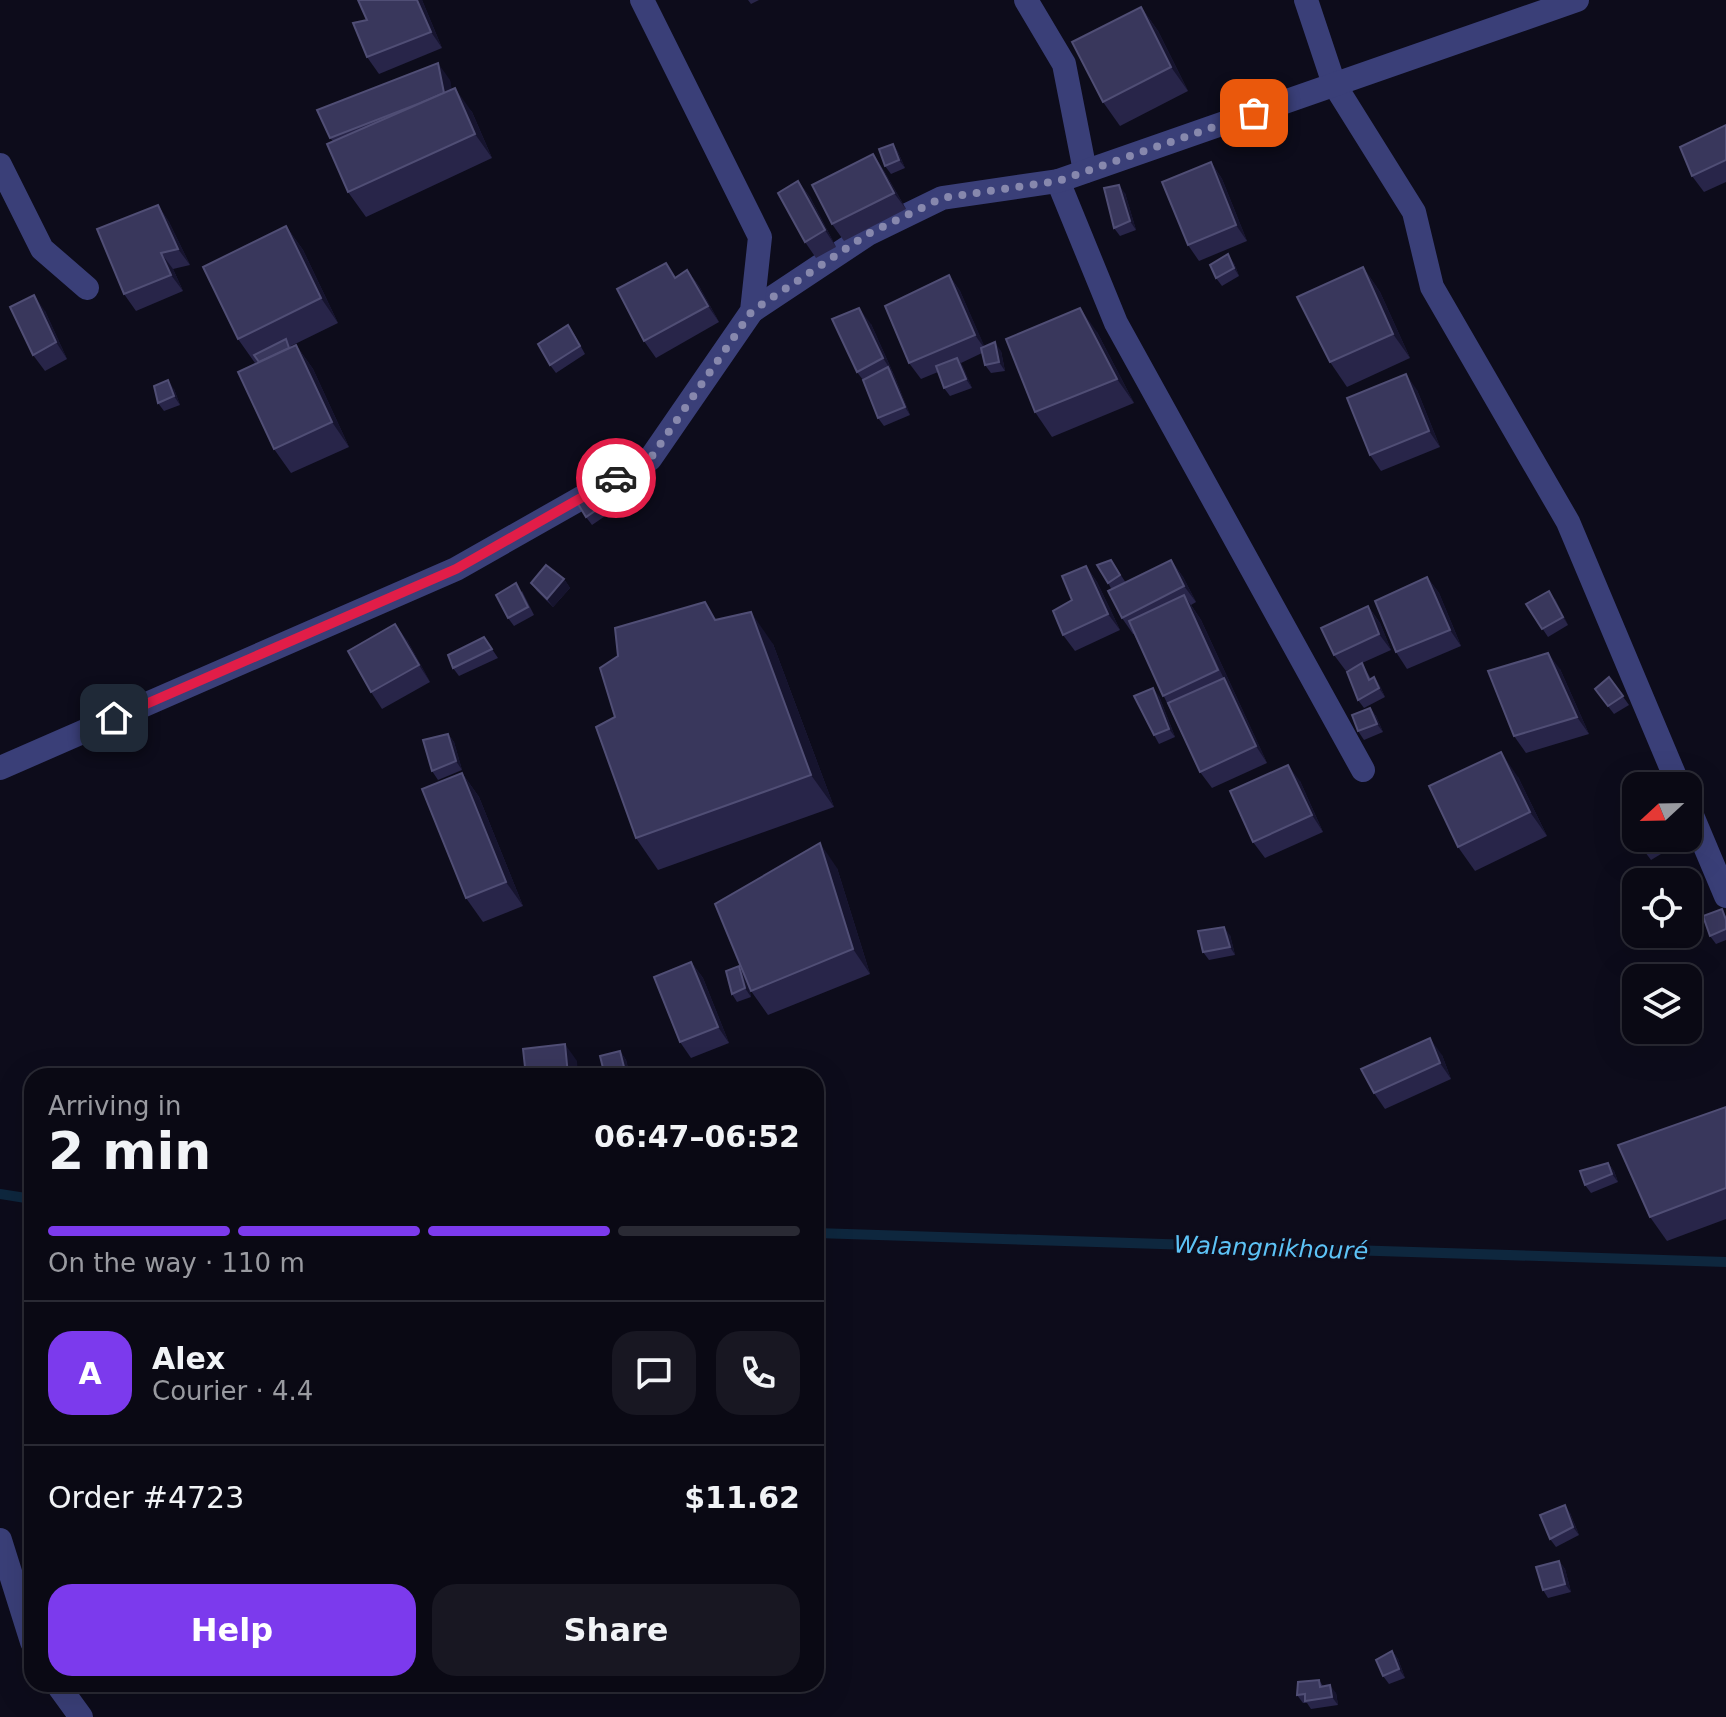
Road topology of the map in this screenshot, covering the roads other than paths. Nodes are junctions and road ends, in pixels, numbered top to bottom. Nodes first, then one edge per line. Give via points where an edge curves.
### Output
1 (642, 0) edge
2 (1026, 0) edge
3 (1306, 0) edge
4 (1577, 0) edge
5 (1334, 84) junction
6 (0, 165) edge
7 (1085, 171) junction
8 (1058, 181) junction
9 (87, 288) dead end
10 (752, 311) junction
11 (0, 768) edge
12 (1363, 770) dead end
13 (1673, 772) edge
14 (1702, 839) edge
15 (1726, 896) edge
16 (0, 1540) edge
17 (24, 1616) edge
18 (63, 1692) edge
19 (81, 1717) edge

1 - 10 street via 760,237
2 - 7 street via 1064,64
3 - 5 street
4 - 5 street
5 - 7 street
5 - 13 street via 1414,212 1432,287 1568,522
6 - 9 street via 42,249
7 - 8 street
8 - 10 street via 942,198 868,234
8 - 12 street via 1116,323
10 - 11 street via 650,459 456,569
14 - 15 street
16 - 17 street
18 - 19 street

